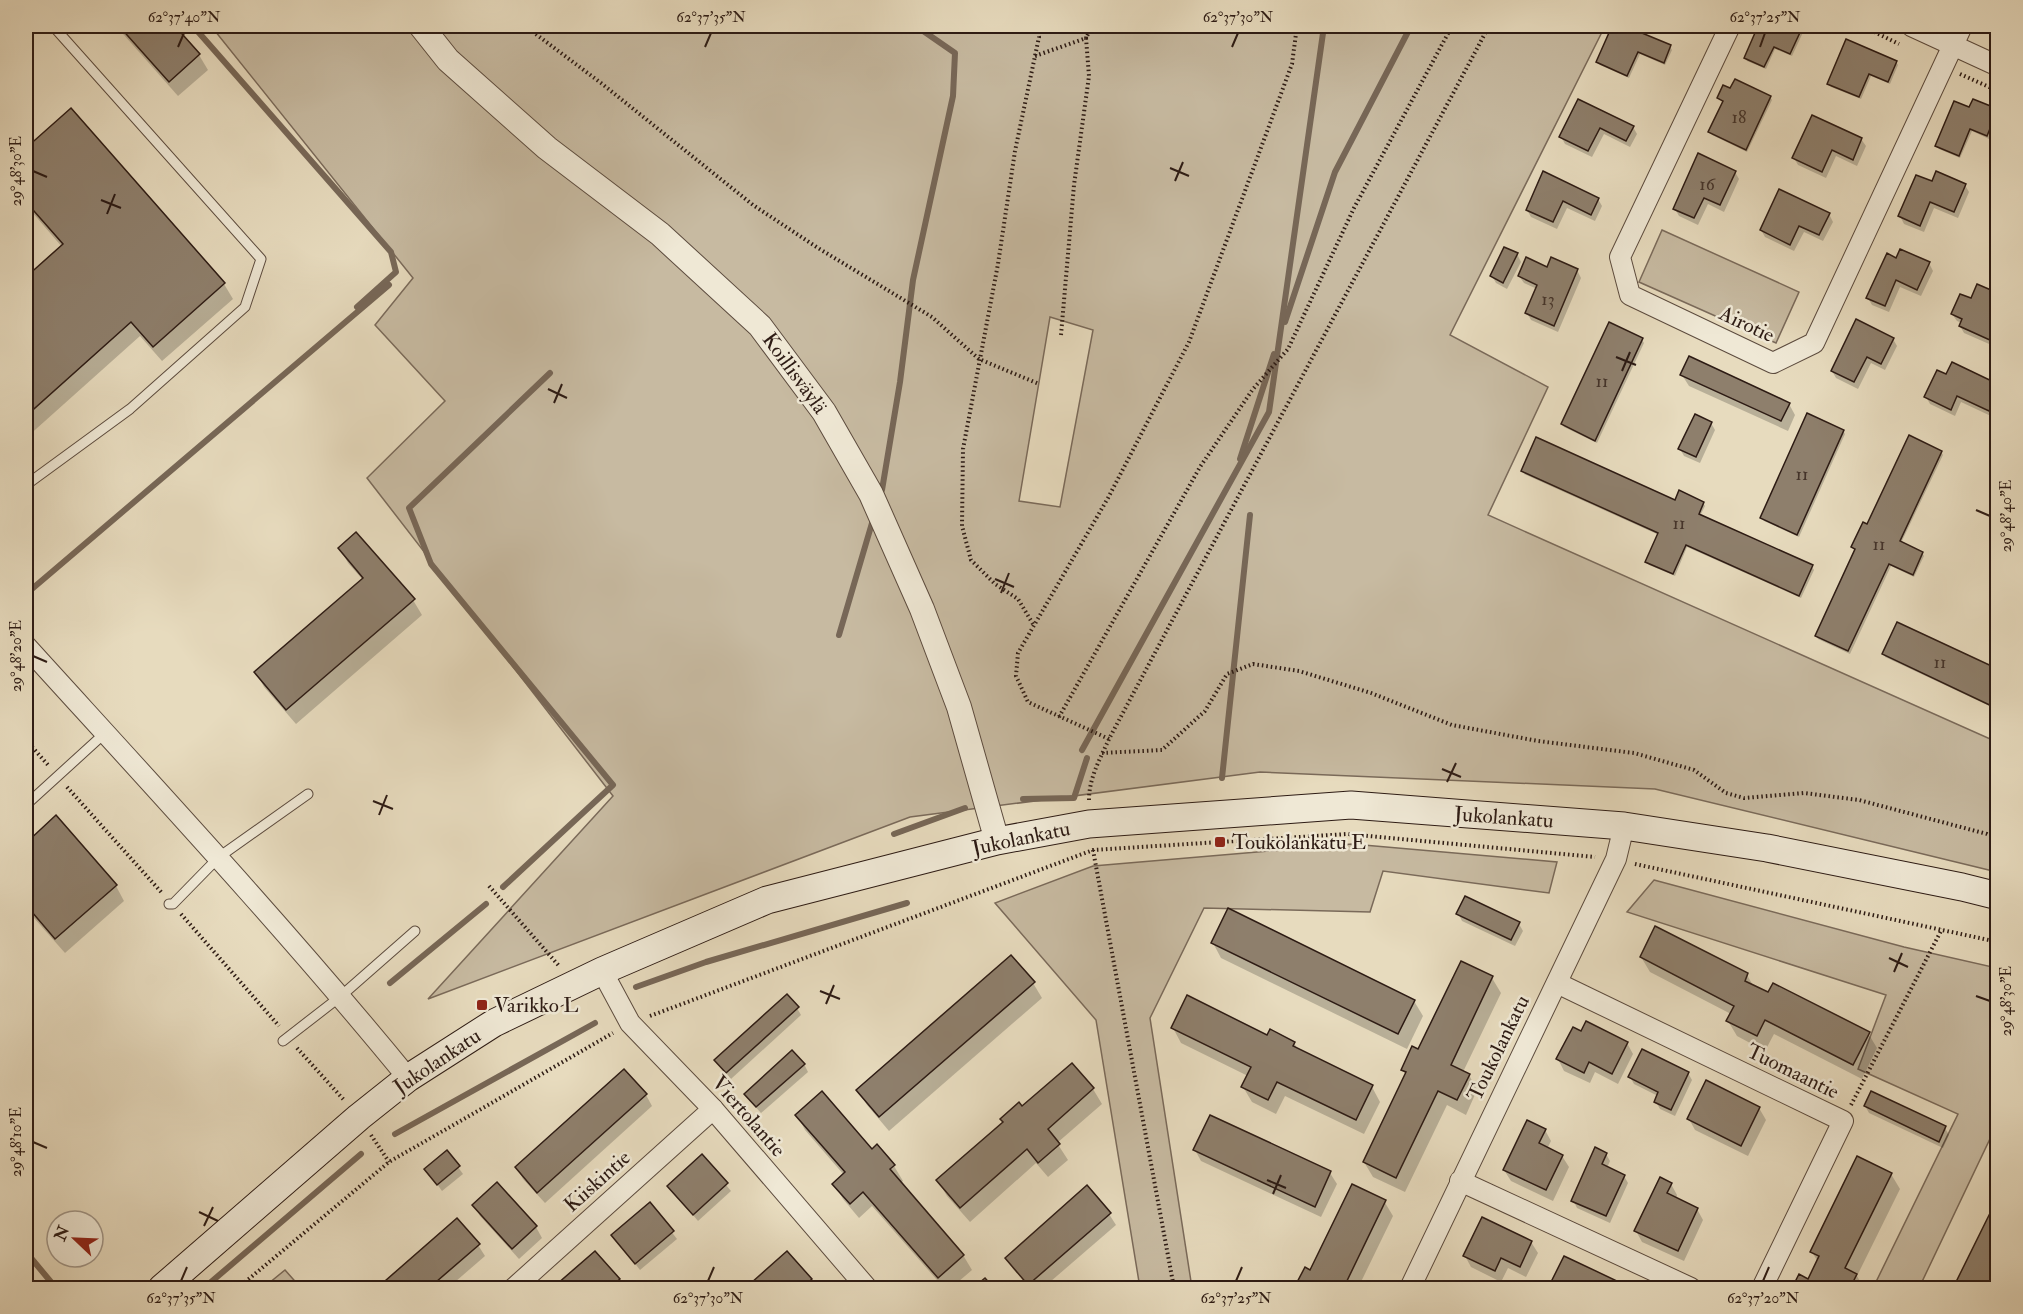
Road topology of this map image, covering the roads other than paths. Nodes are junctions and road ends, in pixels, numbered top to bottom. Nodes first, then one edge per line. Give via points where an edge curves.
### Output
1 (53, 26) edge
2 (421, 26) edge
3 (1730, 26) edge
4 (1911, 26) edge
5 (1962, 26) edge
6 (1953, 45) junction
7 (1998, 66) edge
8 (26, 485) edge
9 (26, 646) edge
10 (105, 733) junction
11 (308, 794) dead end
12 (26, 805) edge
13 (1624, 826) junction
14 (997, 841) junction
15 (219, 857) junction
16 (1998, 896) edge
17 (171, 904) road end
18 (414, 931) dead end
19 (602, 971) junction
20 (1557, 983) junction
21 (341, 996) junction
22 (285, 1039) road end
23 (408, 1078) junction
24 (713, 1109) junction
25 (1460, 1181) junction
26 (856, 1285) edge
27 (162, 1288) edge
28 (514, 1288) edge
29 (1410, 1288) edge
30 (1691, 1288) edge
31 (1762, 1288) edge

1 - 8 lane via 261,259 245,307 130,409
2 - 14 street, Koillisväylä via 448,60 547,148 660,234 760,326 824,412 871,494 922,609 959,707
3 - 6 street, Airotie via 1620,257 1630,295 1773,363 1814,343
4 - 6 street
5 - 6 street
6 - 7 street
9 - 10 street
10 - 12 lane
10 - 15 street
11 - 15 lane
13 - 14 main road, Jukolankatu via 1351,805 1089,824
13 - 16 main road, Jukolankatu via 1767,848
13 - 20 street, Toukolankatu via 1616,859
14 - 19 main road, Jukolankatu via 767,900
15 - 17 lane
15 - 21 street
18 - 21 lane
19 - 23 main road, Jukolankatu via 494,1023
19 - 24 street, Viertolantie via 630,1023
20 - 25 street, Toukolankatu
20 - 31 street, Tuomaantie via 1843,1121
21 - 22 lane
21 - 23 street
23 - 27 main road, Jukolankatu
24 - 26 street, Viertolantie
24 - 28 street, Kiiskintie
25 - 29 street, Toukolankatu
25 - 30 street

